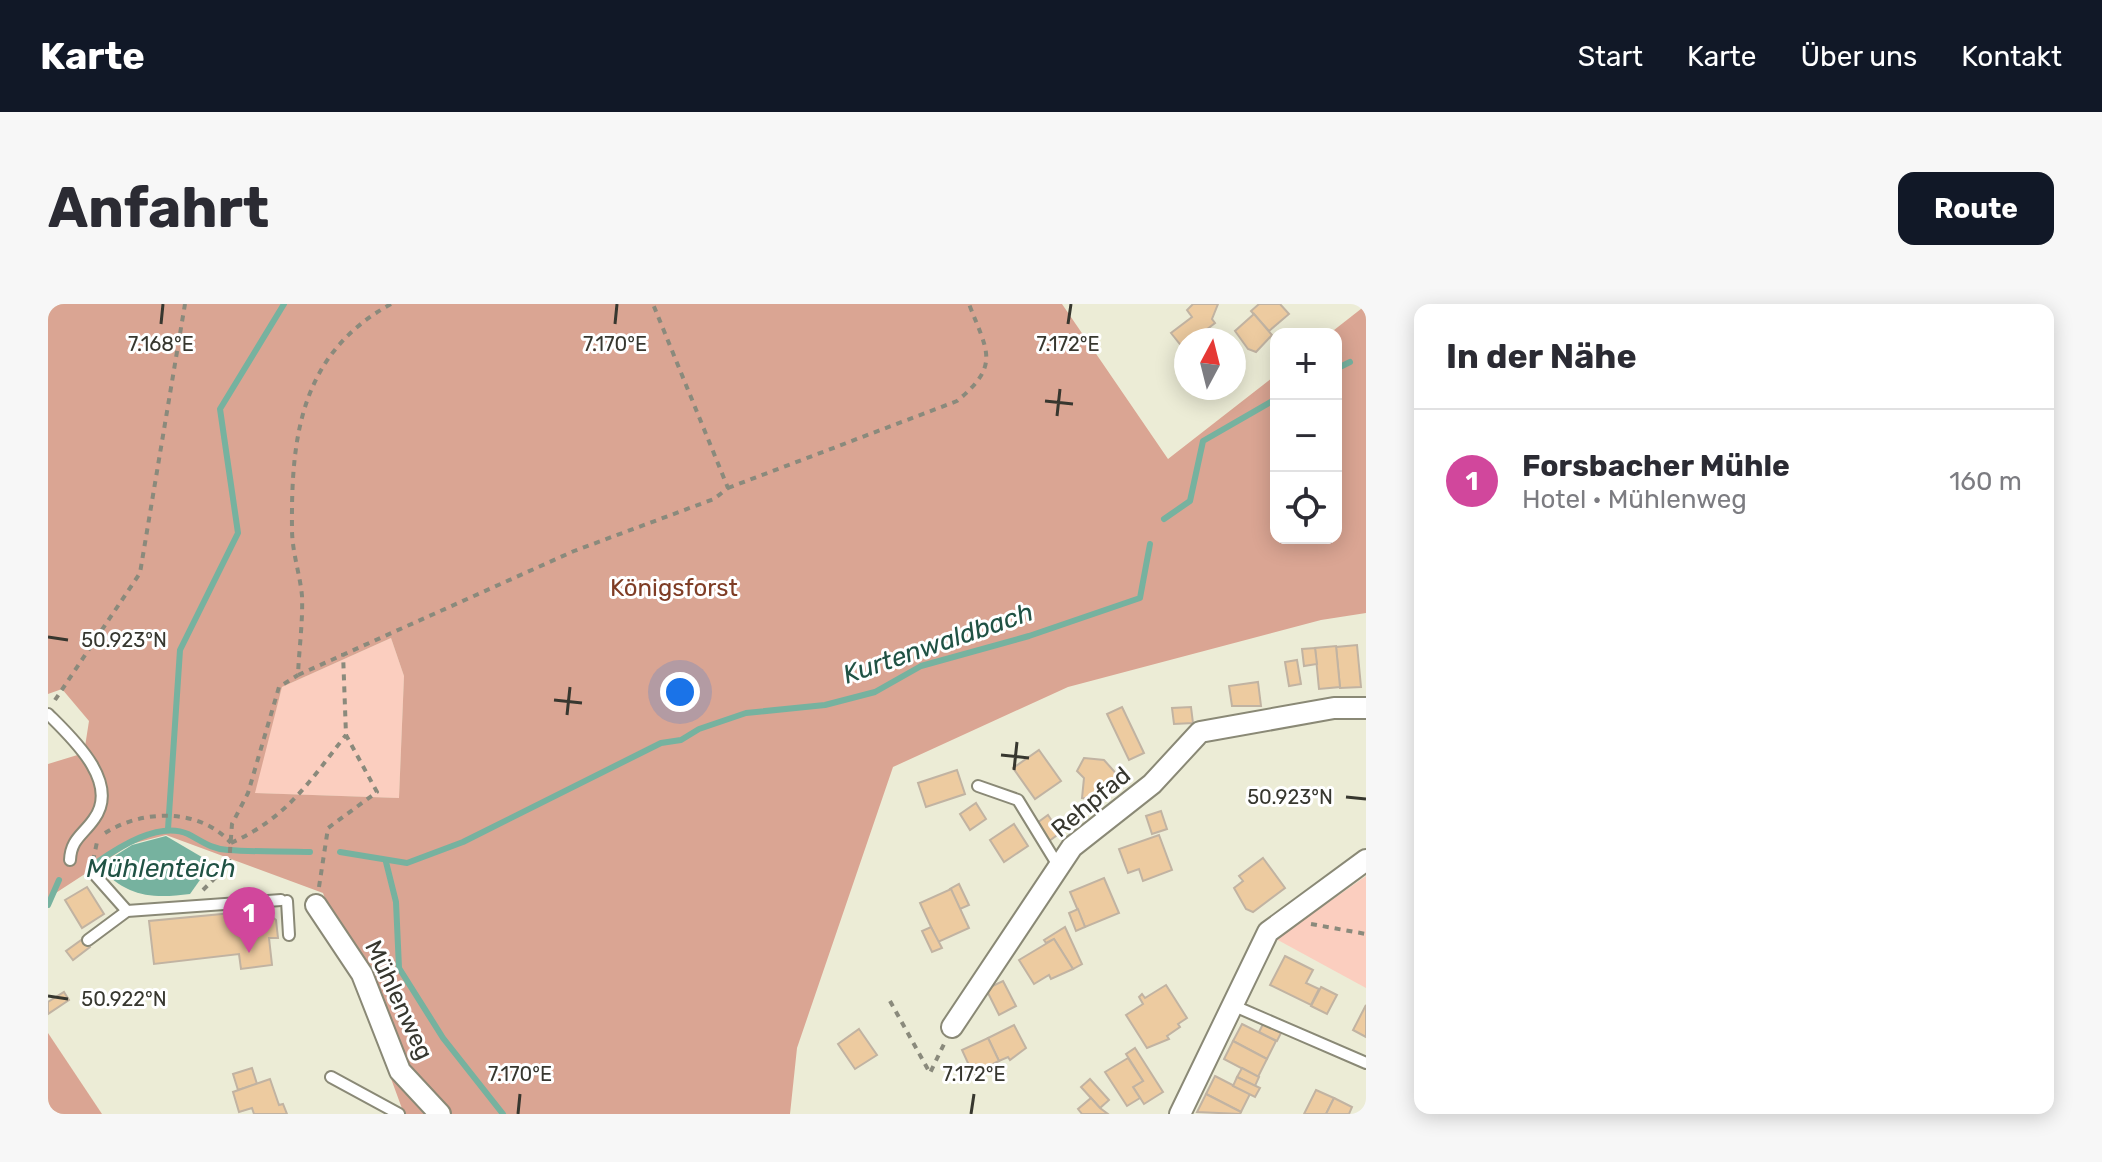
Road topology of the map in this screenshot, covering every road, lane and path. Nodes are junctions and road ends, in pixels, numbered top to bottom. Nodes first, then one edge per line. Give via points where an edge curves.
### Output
1 (185, 304) edge
2 (391, 304) edge
3 (653, 304) edge
4 (969, 304) edge
5 (728, 488) junction
6 (343, 653) junction
7 (298, 675) junction
8 (1366, 708) edge
9 (48, 712) edge
10 (346, 735) junction
11 (978, 786) dead end
12 (231, 843) junction
13 (70, 860) dead end
14 (1366, 860) edge
15 (1059, 867) junction
16 (322, 871) dead end
17 (94, 874) joint
18 (316, 905) dead end
19 (192, 909) junction
20 (127, 911) junction
21 (1281, 921) junction
22 (1366, 934) edge
23 (289, 935) dead end
24 (88, 940) dead end
25 (890, 1001) dead end
26 (1231, 1005) junction
27 (952, 1027) joint
28 (1366, 1063) edge
29 (331, 1077) dead end
30 (399, 1114) edge
31 (440, 1114) edge
32 (1180, 1114) edge

1 - 9 path via 140,573
2 - 7 path via 338,342 312,381 298,427 291,532 302,596
3 - 5 path
4 - 5 path via 988,354 981,381 957,401
5 - 6 path via 714,499 574,551
6 - 7 path
6 - 10 path
7 - 12 path via 279,687 248,793 232,824
8 - 15 street, Rehpfad via 1334,708 1200,732 1152,784 1072,847
9 - 13 lane via 90,761 100,789 101,804 70,848
10 - 12 path via 298,799 270,823
10 - 16 path via 377,792 328,828
11 - 15 lane via 1018,800
12 - 17 path via 196,821 156,815 101,835
12 - 19 path via 229,864 208,882
14 - 21 street
15 - 27 street, Rehpfad
17 - 20 lane
18 - 31 street, Mühlenweg via 362,974 400,1071
19 - 20 lane
19 - 23 lane via 284,901
20 - 24 lane
21 - 22 path
21 - 26 street via 1268,932
25 - 27 path via 930,1073
26 - 28 lane
26 - 32 street
29 - 30 lane

